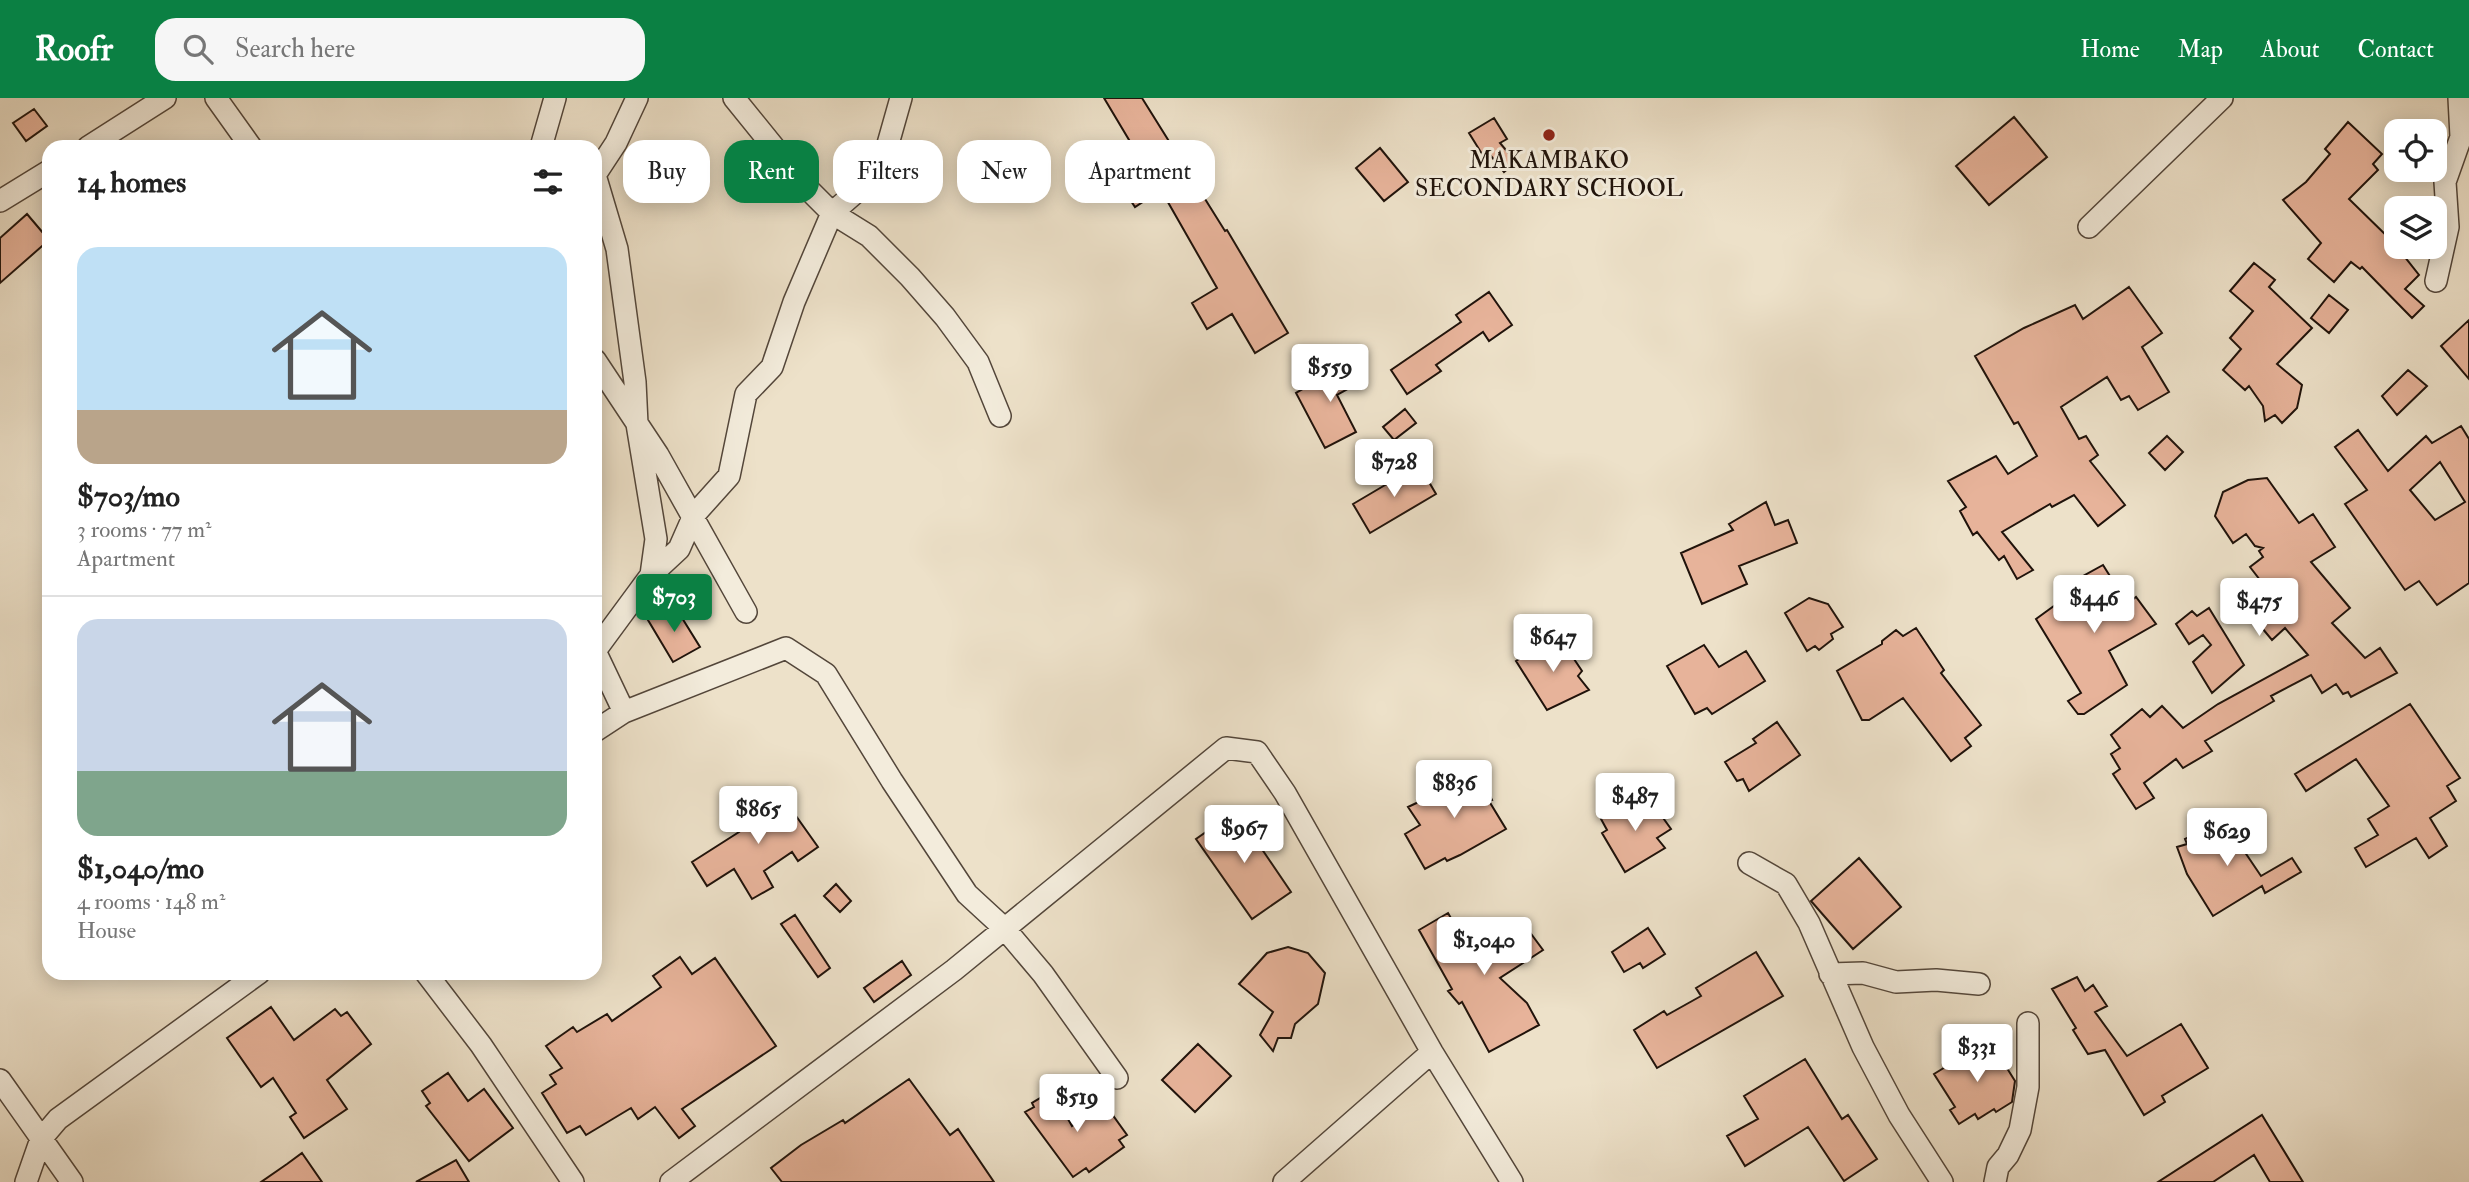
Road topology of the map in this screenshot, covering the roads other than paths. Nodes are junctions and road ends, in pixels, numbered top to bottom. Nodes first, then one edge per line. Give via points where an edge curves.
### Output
1 (165, 98) edge
2 (216, 98) edge
3 (555, 98) edge
4 (637, 98) edge
5 (734, 98) edge
6 (901, 98) edge
7 (2222, 98) edge
8 (2461, 98) edge
9 (2469, 109) edge
10 (99, 140) edge
11 (246, 140) edge
12 (543, 140) edge
13 (602, 164) edge
14 (42, 175) edge
15 (602, 199) edge
16 (0, 201) edge
17 (832, 213) junction
18 (2090, 227) dead end
19 (2436, 281) dead end
20 (602, 371) edge
21 (1000, 416) dead end
22 (637, 424) junction
23 (694, 515) junction
24 (651, 575) junction
25 (746, 612) dead end
26 (602, 642) edge
27 (602, 666) edge
28 (624, 712) junction
29 (602, 726) edge
30 (1749, 863) dead end
31 (1004, 929) junction
32 (1830, 974) junction
33 (249, 980) edge
34 (431, 980) edge
35 (1979, 984) dead end
36 (2028, 1023) dead end
37 (1432, 1052) junction
38 (1117, 1078) dead end
39 (0, 1080) edge
40 (41, 1139) junction
41 (26, 1182) edge
42 (72, 1182) edge
43 (573, 1182) edge
44 (671, 1182) edge
45 (1284, 1182) edge
46 (1512, 1182) edge
47 (1942, 1182) edge
48 (1995, 1182) edge

1 - 10 street
2 - 11 street
3 - 12 street
4 - 13 street
5 - 17 street via 772,148
6 - 17 street via 886,151 871,179
7 - 18 street
8 - 9 street
8 - 19 street via 2460,137 2445,182 2448,227
14 - 16 street
15 - 22 street via 617,249
17 - 21 street via 869,236 946,317 978,362
17 - 23 street via 772,367 746,394 729,476
20 - 22 street
22 - 23 street
22 - 24 street via 656,539
23 - 24 street via 679,549
23 - 25 street
24 - 26 street
27 - 28 street
28 - 29 street
28 - 31 street via 786,648 826,674 967,894
30 - 32 street via 1786,884 1809,923
31 - 37 street via 1226,748 1256,752
31 - 38 street via 1043,974
31 - 44 street
32 - 35 street via 1863,973 1896,982
32 - 47 street via 1899,1115
33 - 40 street via 58,1119
34 - 43 street
36 - 48 street via 2028,1087 2020,1130 1998,1167
37 - 45 street
37 - 46 street
39 - 40 street
40 - 41 street
40 - 42 street

